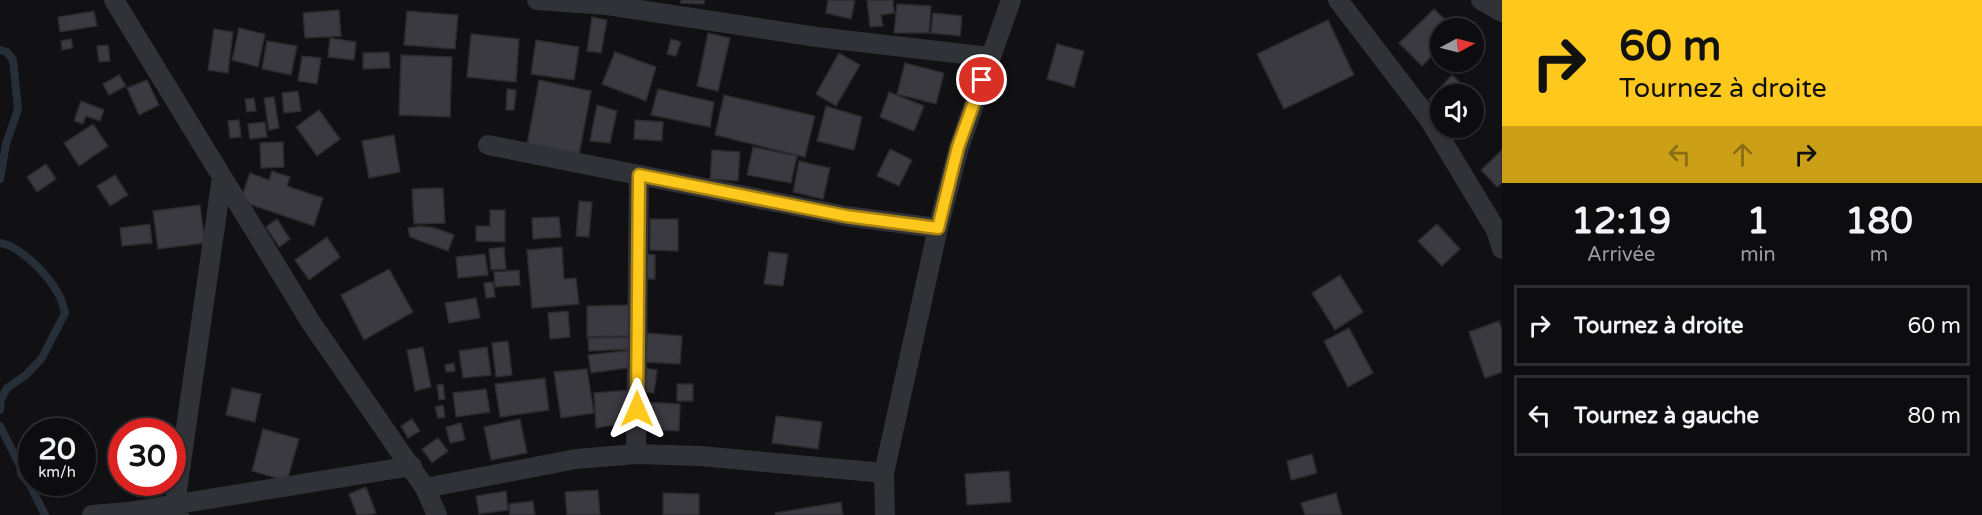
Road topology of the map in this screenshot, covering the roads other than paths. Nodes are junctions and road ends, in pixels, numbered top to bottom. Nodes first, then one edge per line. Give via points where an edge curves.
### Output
1 (114, 0) edge
2 (537, 0) edge
3 (1011, 0) edge
4 (1338, 0) edge
5 (1481, 0) edge
6 (607, 2) edge
7 (1502, 12) edge
8 (990, 57) junction
9 (488, 146) dead end
10 (639, 175) junction
11 (222, 177) junction
12 (938, 228) junction
13 (1502, 249) edge
14 (636, 454) junction
15 (412, 466) junction
16 (884, 473) junction
17 (425, 488) junction
18 (177, 510) edge
19 (92, 515) edge
20 (437, 515) edge
21 (885, 515) edge

1 - 11 street
2 - 6 street
3 - 8 street
4 - 13 street via 1429,119 1496,230
5 - 7 street
6 - 8 street via 817,37
8 - 12 street via 958,147
9 - 10 street
10 - 12 street via 846,216
10 - 14 street
11 - 15 street via 310,321
11 - 18 street
12 - 16 street
14 - 16 street
14 - 17 street via 576,459
15 - 17 street
15 - 18 street
16 - 21 street
17 - 20 street
18 - 19 street

